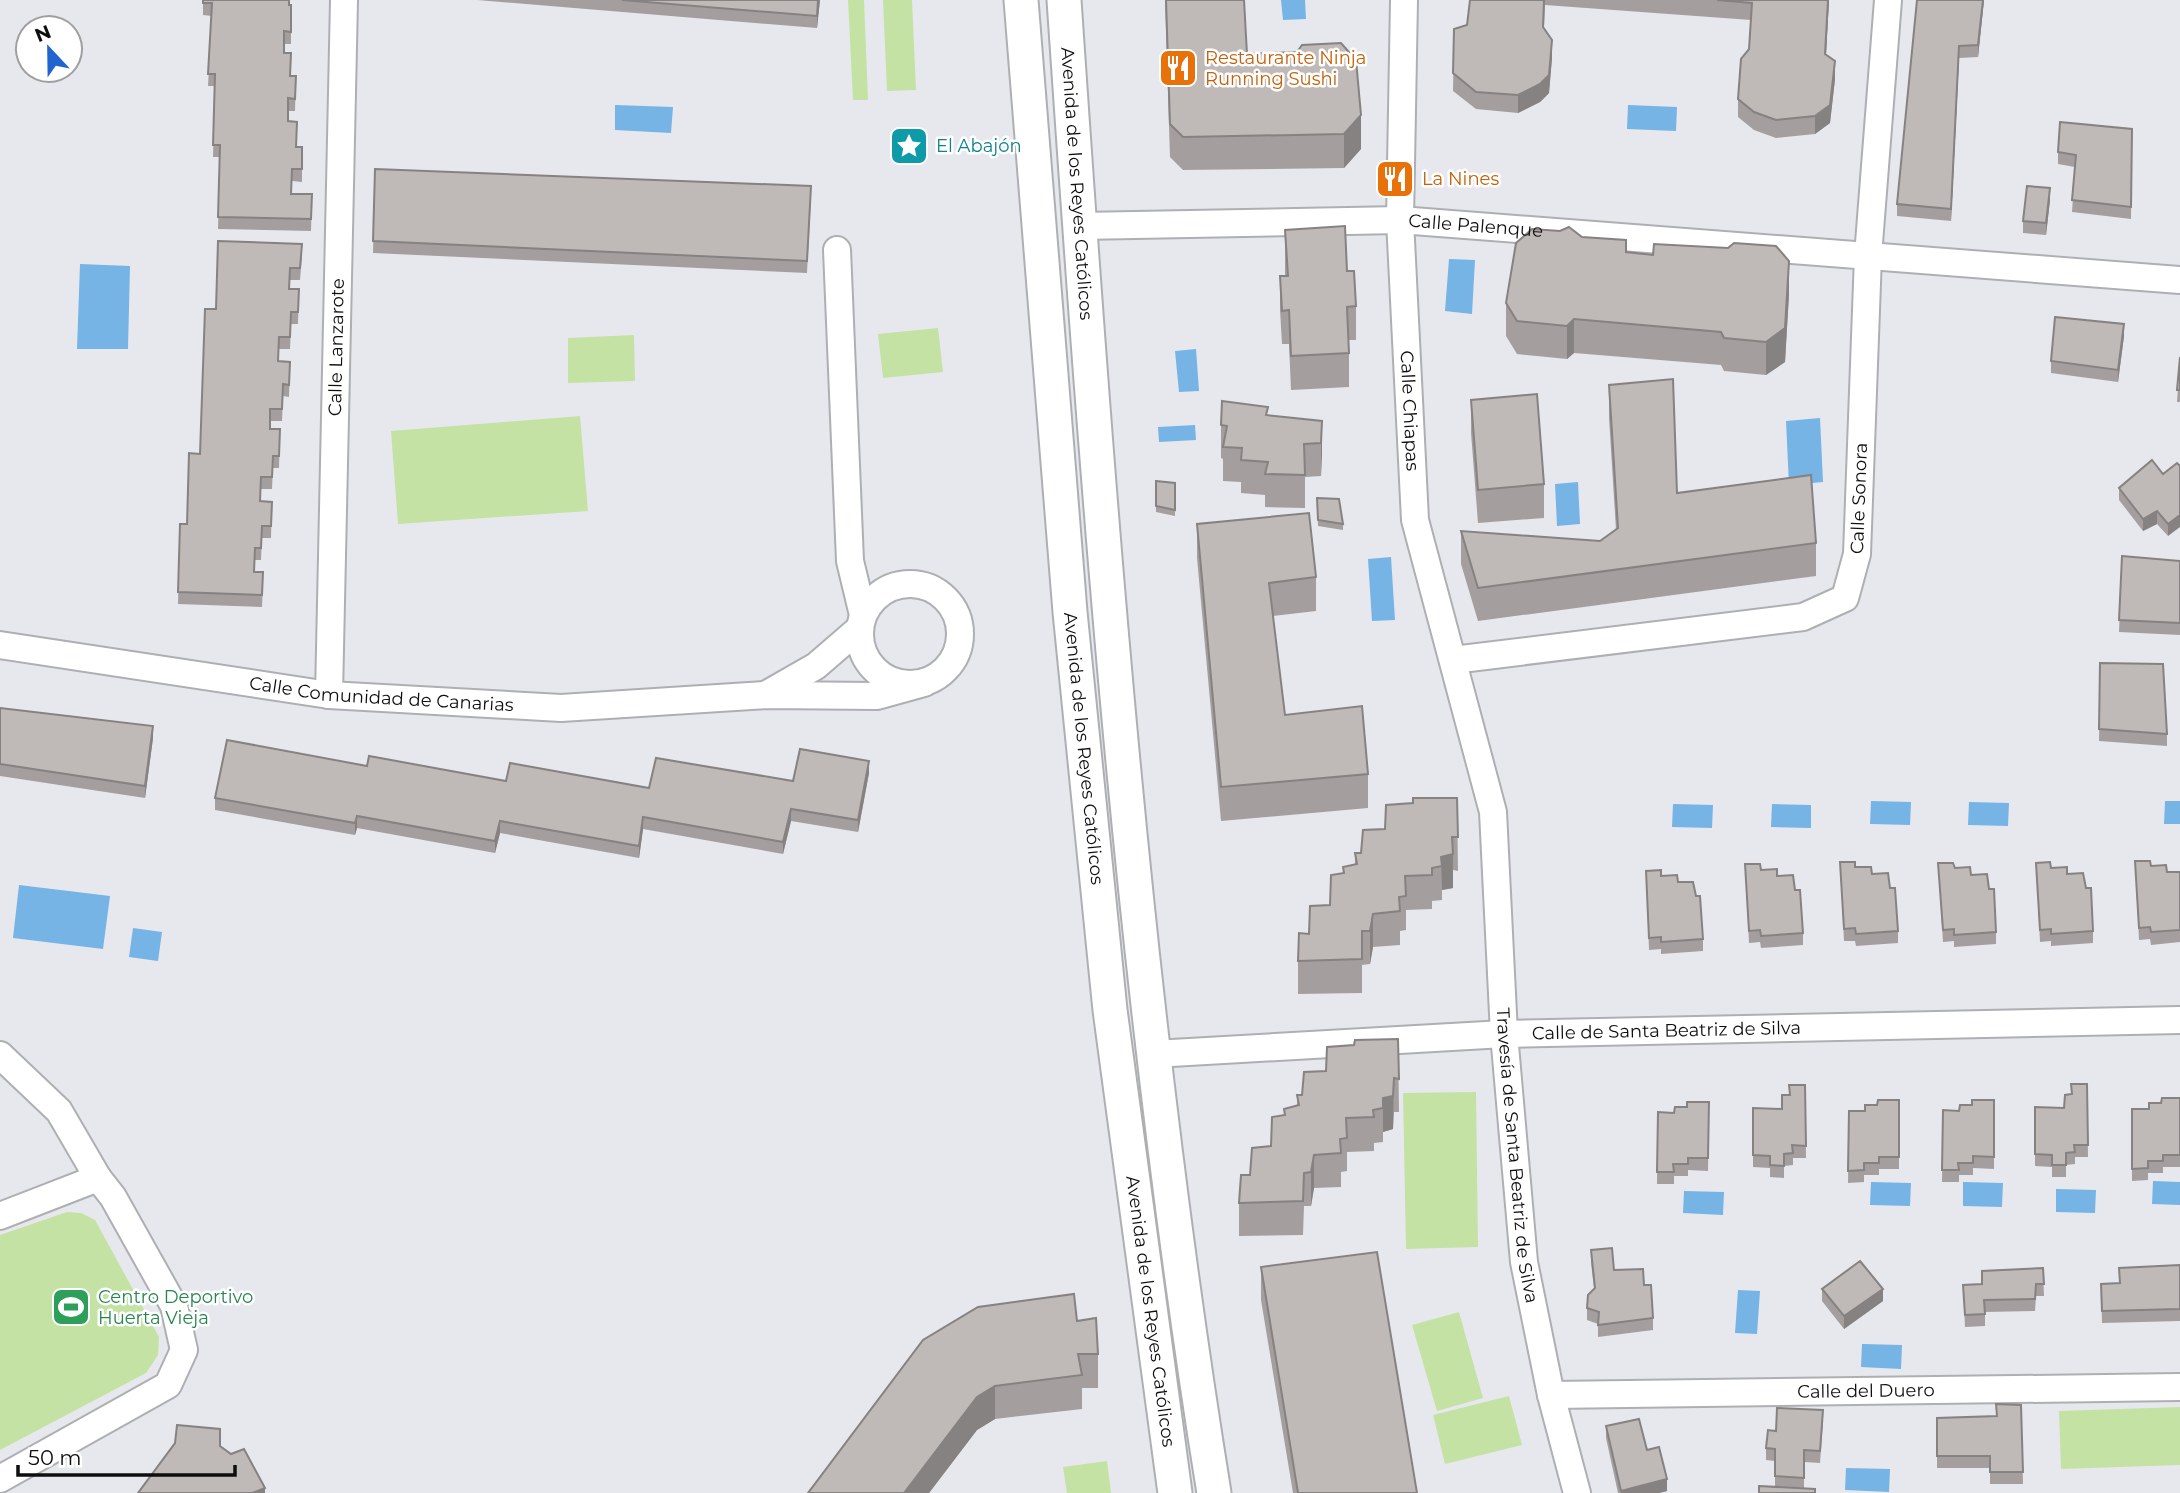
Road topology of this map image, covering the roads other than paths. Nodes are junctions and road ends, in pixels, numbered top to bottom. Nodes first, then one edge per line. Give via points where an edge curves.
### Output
1 (344, 0) edge
2 (1021, 0) edge
3 (1064, 0) edge
4 (1404, 0) edge
5 (1888, 0) edge
6 (1400, 220) junction
7 (1080, 226) junction
8 (837, 250) dead end
9 (1868, 256) junction
10 (2180, 280) edge
11 (850, 561) junction
12 (891, 587) junction
13 (862, 622) junction
14 (0, 645) edge
15 (1453, 660) junction
16 (923, 683) junction
17 (329, 695) junction
18 (765, 695) junction
19 (1493, 813) joint
20 (2180, 1020) edge
21 (1504, 1034) junction
22 (1154, 1054) junction
23 (0, 1055) edge
24 (98, 1178) junction
25 (0, 1216) edge
26 (2180, 1387) edge
27 (1551, 1395) junction
28 (0, 1479) edge
29 (1175, 1493) edge
30 (1214, 1493) edge
31 (1577, 1493) edge

1 - 17 street, Calle Lanzarote
2 - 29 street, Avenida de los Reyes Católicos via 1070,612 1110,1010
3 - 7 street, Avenida de los Reyes Católicos
4 - 6 street, Calle Chiapas
5 - 9 street, Calle Sonora
6 - 7 street, Calle Palenque
6 - 9 street, Calle Palenque
6 - 15 street, Calle Chiapas via 1415,520
7 - 22 street, Avenida de los Reyes Católicos via 1108,606
8 - 11 street
9 - 10 street, Calle Palenque
9 - 15 street, Calle Sonora via 1857,554 1845,598 1802,617
11 - 12 street
11 - 13 street
12 - 13 street via 878,595
12 - 16 street via 906,584 935,590 956,612 961,641 956,656 937,677
13 - 16 street via 863,653 881,676 894,683
13 - 18 street, Calle Comunidad de Canarias via 816,666
14 - 17 street, Calle Comunidad de Canarias
15 - 19 street, Calle Chiapas
16 - 18 street, Calle Comunidad de Canarias via 877,696
17 - 18 street, Calle Comunidad de Canarias via 561,708
19 - 21 street, Travesía de Santa Beatriz de Silva
20 - 21 street, Calle de Santa Beatriz de Silva
21 - 22 street, Calle de Santa Beatriz de Silva
21 - 27 street, Travesía de Santa Beatriz de Silva via 1524,1262
22 - 30 street, Avenida de los Reyes Católicos
23 - 24 street via 59,1111
24 - 25 street
24 - 28 street via 113,1196 174,1306 184,1350 168,1385
26 - 27 street, Calle del Duero
27 - 31 street, Travesía de Santa Beatriz de Silva

